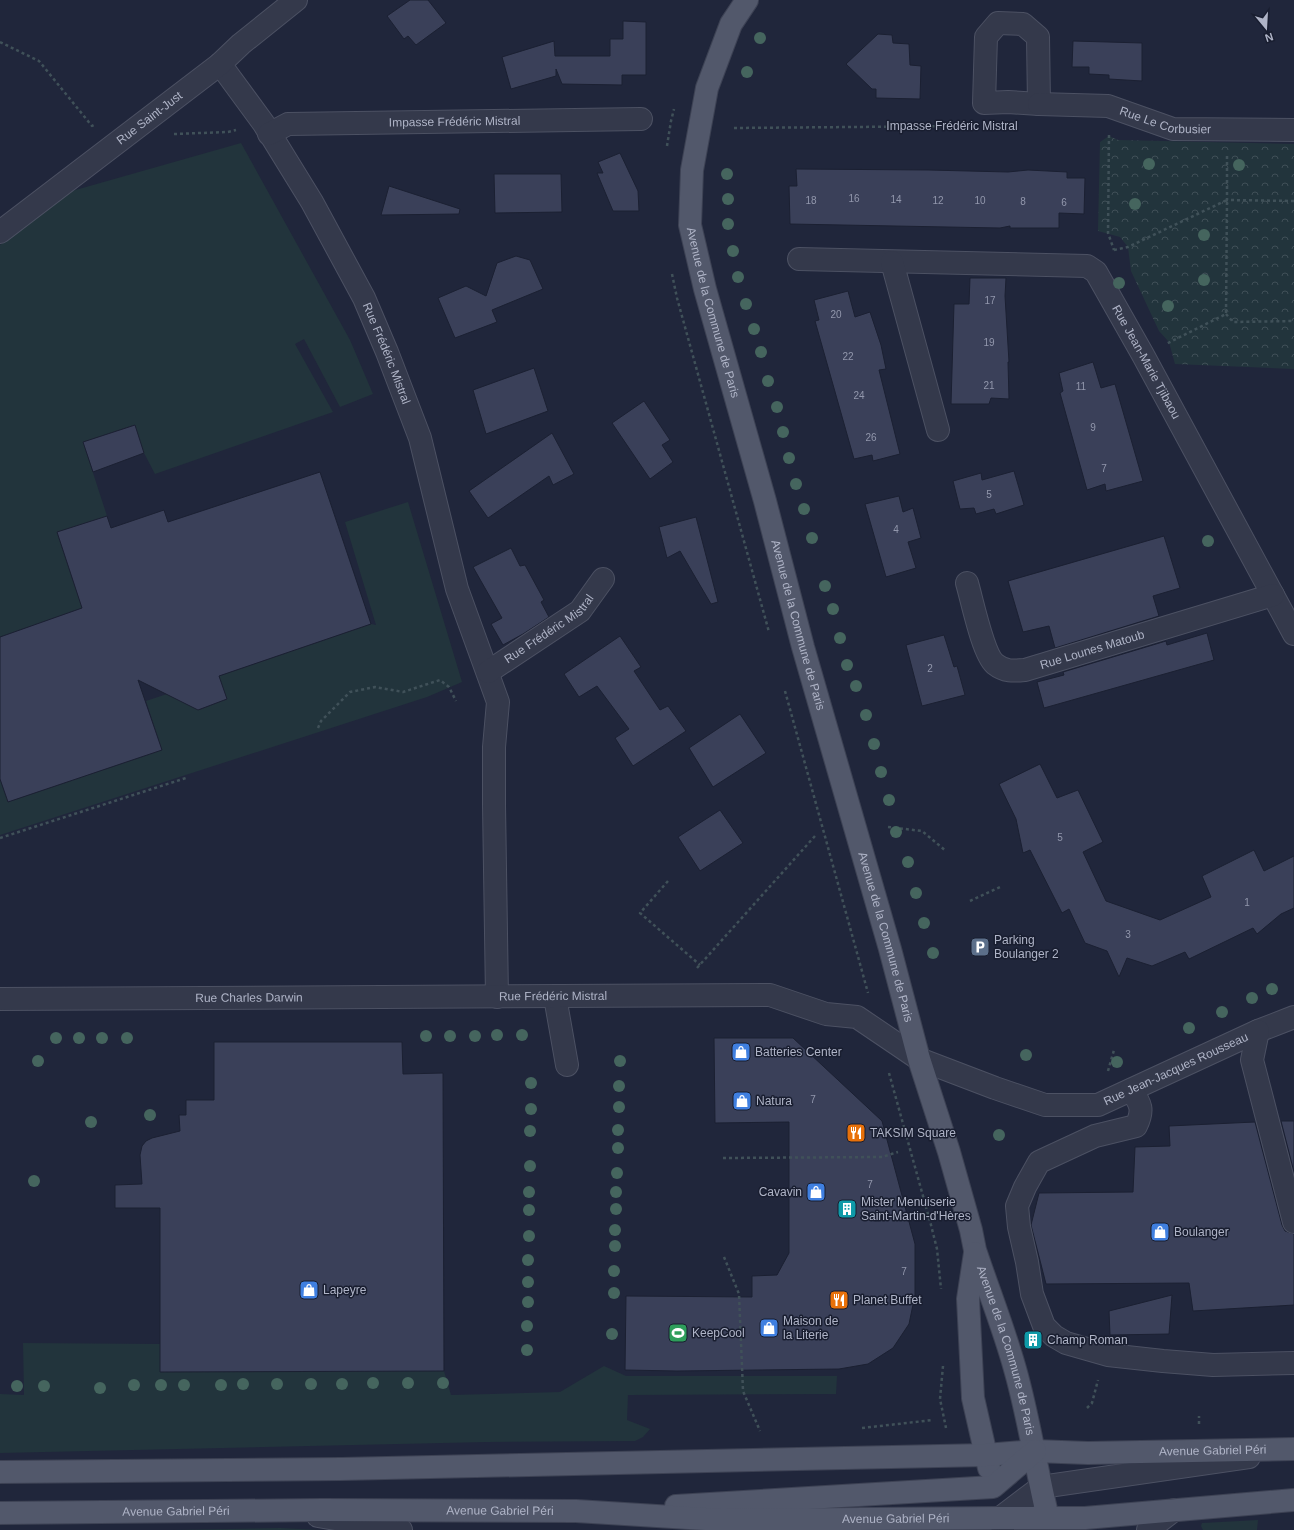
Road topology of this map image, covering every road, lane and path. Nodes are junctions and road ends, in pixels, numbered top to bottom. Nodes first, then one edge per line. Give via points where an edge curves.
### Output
1 (296, 0) edge
2 (747, 0) edge
3 (0, 42) edge
4 (220, 64) junction
5 (1039, 104) dead end
6 (1108, 106) junction
7 (641, 119) dead end
8 (92, 126) dead end
9 (971, 126) dead end
10 (734, 128) dead end
11 (267, 129) junction
12 (1227, 130) junction
13 (1294, 130) edge
14 (173, 134) dead end
15 (1227, 200) junction
16 (1294, 201) edge
17 (0, 232) edge
18 (1114, 250) junction
19 (799, 259) dead end
20 (892, 262) junction
21 (1096, 272) junction
22 (1226, 314) junction
23 (1294, 321) edge
24 (1143, 355) junction
25 (938, 430) dead end
26 (603, 579) dead end
27 (966, 583) dead end
28 (1272, 595) junction
29 (1294, 634) edge
30 (488, 672) junction
31 (456, 701) dead end
32 (318, 728) dead end
33 (186, 778) dead end
34 (888, 827) dead end
35 (815, 836) dead end
36 (0, 838) edge
37 (946, 851) dead end
38 (668, 881) dead end
39 (1000, 888) dead end
40 (970, 901) dead end
41 (700, 965) junction
42 (664, 995) junction
43 (497, 996) junction
44 (555, 997) junction
45 (0, 999) edge
46 (1294, 1017) edge
47 (878, 1031) junction
48 (1258, 1031) junction
49 (919, 1059) junction
50 (567, 1065) dead end
51 (1131, 1090) junction
52 (898, 1152) dead end
53 (723, 1158) dead end
54 (1294, 1222) edge
55 (975, 1250) junction
56 (724, 1257) dead end
57 (941, 1295) dead end
58 (942, 1361) dead end
59 (1294, 1363) edge
60 (933, 1420) dead end
61 (862, 1428) dead end
62 (760, 1431) dead end
63 (1294, 1450) edge
64 (1035, 1451) junction
65 (953, 1455) junction
66 (986, 1455) junction
67 (0, 1472) edge
68 (993, 1487) junction
69 (1041, 1487) junction
70 (1294, 1500) edge
71 (281, 1510) junction
72 (1174, 1510) junction
73 (576, 1511) junction
74 (0, 1513) edge
75 (1135, 1513) junction
76 (1002, 1524) edge
77 (1050, 1524) edge
78 (1151, 1529) edge
79 (401, 1530) edge

1 - 4 street, Rue Saint-Just
2 - 49 main road, Avenue de la Commune de Paris via 731,24 707,88 692,170 690,225 803,647
3 - 8 path via 39,61
4 - 11 street, Rue Frédéric Mistral
4 - 17 street, Rue Saint-Just
5 - 6 street, Rue Le Corbusier
6 - 12 street, Rue Le Corbusier via 1173,129
6 - 18 path via 1108,232
7 - 11 street, Impasse Frédéric Mistral via 288,124
9 - 10 path, Impasse Frédéric Mistral
11 - 14 path
11 - 30 street, Rue Frédéric Mistral via 312,202 364,298 387,352 420,438 457,589
12 - 13 street, Rue Le Corbusier
12 - 15 path
15 - 16 path
15 - 18 path via 1128,247
15 - 22 path
18 - 21 path
19 - 20 street
20 - 21 street via 1087,266
20 - 25 street
21 - 24 street, Rue Jean-Marie Tjibaou
22 - 23 path via 1233,322
22 - 24 path
24 - 28 street, Rue Jean-Marie Tjibaou
26 - 30 street, Rue Frédéric Mistral via 580,611
27 - 28 street, Rue Lounes Matoub via 987,653 995,664 1009,671 1025,670
28 - 29 street, Rue Jean-Marie Tjibaou
30 - 43 street, Rue Frédéric Mistral via 498,702 494,747
31 - 32 path via 449,687 440,680 403,692 376,687 350,692 321,721
33 - 36 path
34 - 37 path via 922,831
35 - 41 path
38 - 41 path via 640,912
39 - 40 path
41 - 42 path
42 - 44 street, Rue Frédéric Mistral
42 - 47 street, Rue Frédéric Mistral via 770,995 826,1014 856,1017
43 - 44 street, Rue Frédéric Mistral
43 - 45 street, Rue Charles Darwin
44 - 50 street
46 - 48 street, Rue Jean-Jacques Rousseau
47 - 49 street, Rue Frédéric Mistral
47 - 57 path via 937,1249
48 - 51 street, Rue Jean-Jacques Rousseau
48 - 54 street via 1252,1060
49 - 51 street, Rue Jean-Jacques Rousseau via 1045,1105 1098,1105
49 - 55 main road, Avenue de la Commune de Paris via 948,1146
51 - 59 street via 1139,1101 1141,1116 1136,1126 1095,1136 1039,1162 1020,1199 1019,1227 1032,1294 1044,1326 1066,1343 1108,1355 1213,1365
52 - 53 path via 882,1157
55 - 64 main road, Avenue de la Commune de Paris via 1015,1368
55 - 66 main road, Avenue de la Commune de Paris via 968,1299 970,1350 973,1398
56 - 62 path via 739,1294 743,1391
58 - 65 path via 940,1399
60 - 61 path
63 - 64 main road, Avenue Gabriel Péri
63 - 69 street
64 - 66 main road, Avenue Gabriel Péri
64 - 68 main road
64 - 69 main road
65 - 66 main road, Avenue Gabriel Péri
65 - 67 main road, Avenue Gabriel Péri via 341,1469
66 - 68 main road
68 - 73 main road
68 - 76 main road
69 - 76 street
69 - 77 main road
70 - 72 main road, Avenue Gabriel Péri
71 - 73 main road, Avenue Gabriel Péri
71 - 74 main road, Avenue Gabriel Péri
71 - 79 street
72 - 75 main road, Avenue Gabriel Péri
72 - 78 street
73 - 76 main road, Avenue Gabriel Péri via 722,1520
75 - 77 main road, Avenue Gabriel Péri
75 - 78 street
76 - 77 main road, Avenue Gabriel Péri

